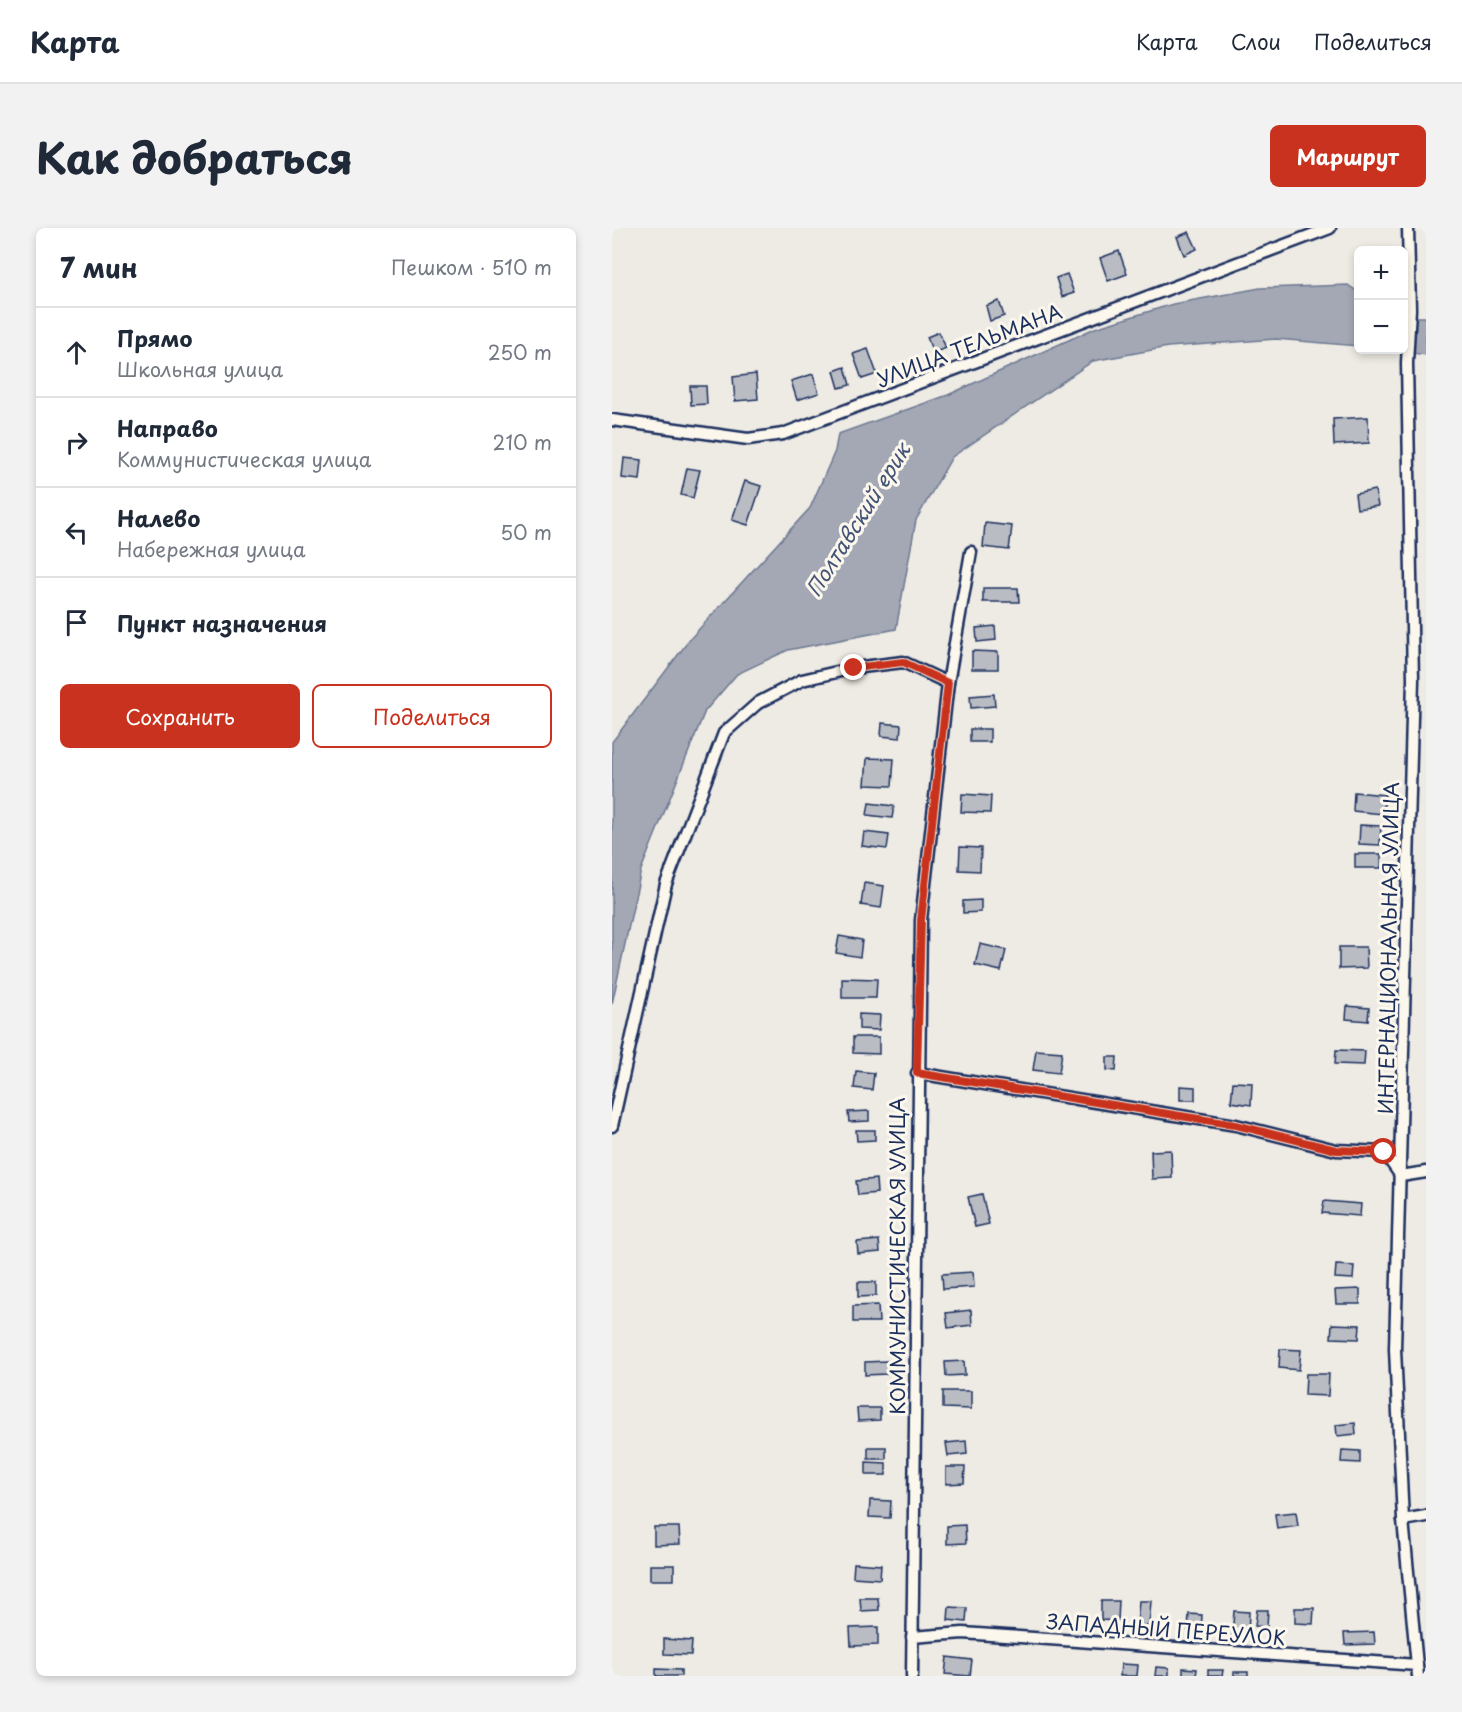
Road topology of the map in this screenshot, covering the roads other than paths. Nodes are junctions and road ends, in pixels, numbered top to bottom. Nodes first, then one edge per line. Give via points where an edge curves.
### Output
1 (1330, 228) edge
2 (1408, 228) edge
3 (612, 420) edge
4 (971, 552) dead end
5 (948, 683) junction
6 (917, 1073) junction
7 (612, 1126) edge
8 (1426, 1172) edge
9 (1401, 1176) junction
10 (1426, 1516) edge
11 (1403, 1520) junction
12 (912, 1637) junction
13 (1418, 1670) edge
14 (912, 1676) edge

1 - 3 street, УЛИЦА ТЕЛЬМАНА via 783,434 747,439
2 - 9 street, ИНТЕРНАЦИОНАЛЬНАЯ УЛИЦА via 1413,680
4 - 5 street, КОММУНИСТИЧЕСКАЯ УЛИЦА
5 - 6 street, КОММУНИСТИЧЕСКАЯ УЛИЦА via 921,920
5 - 7 street via 903,662 854,668 802,680 758,703 724,733 666,884
6 - 9 street via 1236,1125 1336,1150 1384,1152
6 - 12 street, КОММУНИСТИЧЕСКАЯ УЛИЦА
8 - 9 street
9 - 11 street, ИНТЕРНАЦИОНАЛЬНАЯ УЛИЦА via 1395,1349
10 - 11 street
11 - 13 street, ИНТЕРНАЦИОНАЛЬНАЯ УЛИЦА
12 - 13 street, ЗАПАДНЫЙ ПЕРЕУЛОК via 963,1633
12 - 14 street, КОММУНИСТИЧЕСКАЯ УЛИЦА

